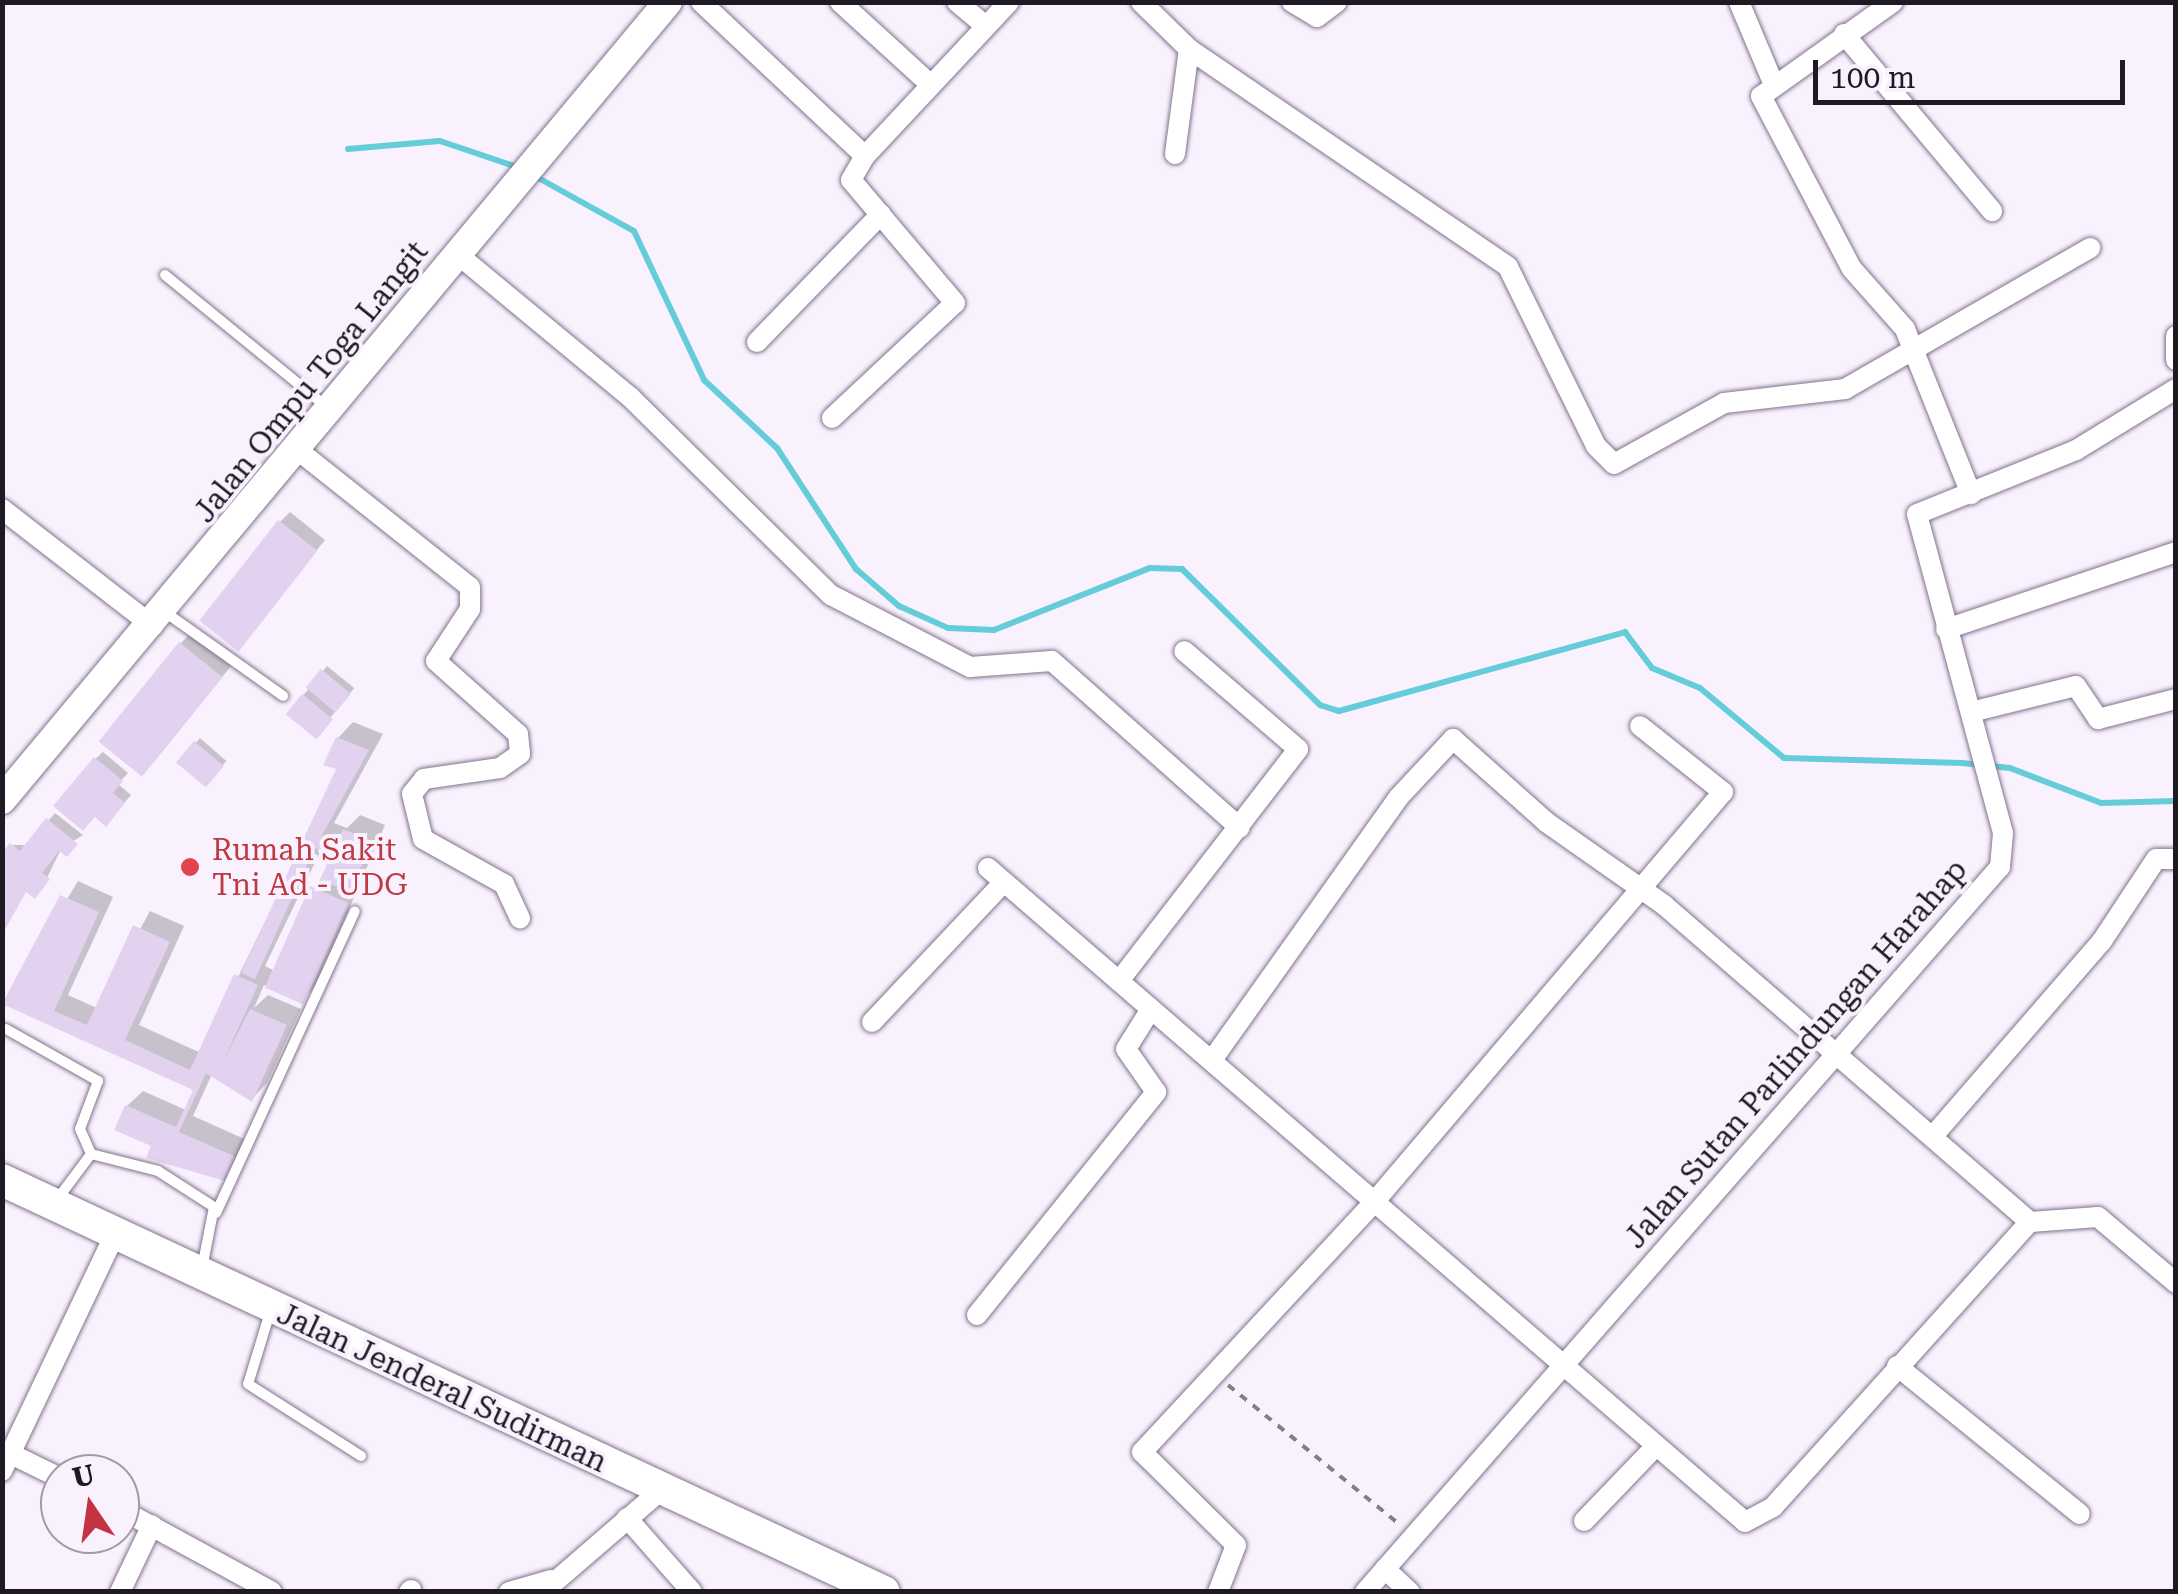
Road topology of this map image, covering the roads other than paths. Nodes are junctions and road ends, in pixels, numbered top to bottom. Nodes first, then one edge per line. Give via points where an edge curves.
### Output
1 (668, 2) edge
2 (702, 2) edge
3 (840, 2) edge
4 (957, 2) edge
5 (1008, 2) edge
6 (1141, 2) edge
7 (1292, 2) edge
8 (1337, 2) edge
9 (1739, 2) edge
10 (1888, 4) edge
11 (986, 26) junction
12 (1844, 34) junction
13 (1189, 49) junction
14 (1772, 80) junction
15 (930, 85) junction
16 (1176, 154) dead end
17 (865, 156) junction
18 (1992, 211) dead end
19 (881, 214) junction
20 (2090, 248) dead end
21 (456, 254) junction
22 (165, 275) dead end
23 (2176, 336) edge
24 (757, 342) dead end
25 (1908, 352) junction
26 (2176, 360) edge
27 (2176, 389) edge
28 (330, 410) junction
29 (832, 418) dead end
30 (299, 451) junction
31 (1971, 494) junction
32 (2, 509) edge
33 (2176, 552) edge
34 (159, 619) junction
35 (1946, 629) junction
36 (1184, 652) dead end
37 (283, 696) dead end
38 (2176, 698) edge
39 (1971, 712) junction
40 (1640, 726) dead end
41 (2, 800) edge
42 (1240, 828) junction
43 (2176, 859) edge
44 (1640, 886) junction
45 (355, 911) dead end
46 (520, 919) dead end
47 (1118, 981) junction
48 (1151, 1009) junction
49 (872, 1022) dead end
50 (6, 1029) dead end
51 (1840, 1053) junction
52 (1212, 1060) junction
53 (1933, 1136) junction
54 (91, 1154) junction
55 (2, 1180) edge
56 (1375, 1201) junction
57 (54, 1204) junction
58 (216, 1213) junction
59 (2030, 1222) junction
60 (115, 1234) junction
61 (200, 1274) junction
62 (2176, 1283) edge
63 (272, 1308) junction
64 (977, 1316) dead end
65 (1897, 1366) junction
66 (1559, 1367) junction
67 (1654, 1449) junction
68 (361, 1456) dead end
69 (7, 1462) edge
70 (40, 1472) edge
71 (661, 1490) junction
72 (2080, 1514) dead end
73 (627, 1518) junction
74 (140, 1519) edge
75 (1584, 1521) dead end
76 (152, 1525) junction
77 (1385, 1569) junction
78 (547, 1586) edge
79 (120, 1592) edge
80 (272, 1592) edge
81 (509, 1592) edge
82 (692, 1592) edge
83 (884, 1592) edge
84 (1218, 1592) edge
85 (1365, 1592) edge
86 (1410, 1592) edge

1 - 21 main road, Jalan Ompu Toga Langit
2 - 17 street
3 - 15 street
4 - 11 street
5 - 11 street
6 - 13 street
7 - 8 street via 1317,17
9 - 14 street
10 - 12 street
11 - 15 street
12 - 14 street
12 - 18 street
13 - 16 street
13 - 25 street via 1508,267 1596,446 1614,464 1724,403 1834,392
14 - 25 street via 1762,101 1852,269 1901,321
15 - 17 street
17 - 19 street via 851,180
19 - 24 street
19 - 29 street via 954,308
20 - 25 street
21 - 28 main road, Jalan Ompu Toga Langit
21 - 42 street via 630,397 831,595 970,667 1052,660
22 - 28 lane
23 - 26 street
25 - 31 street
27 - 31 street, Jalan Sutan Parlindungan Harahap via 2076,450
28 - 30 main road, Jalan Ompu Toga Langit
30 - 34 main road, Jalan Ompu Toga Langit
30 - 46 street via 470,587 470,609 436,661 518,734 520,754 500,768 424,779 412,794 423,839 504,884
31 - 35 street, Jalan Sutan Parlindungan Harahap via 1917,514
32 - 34 street
33 - 35 street
34 - 37 lane
34 - 41 main road, Jalan Ompu Toga Langit
35 - 39 street, Jalan Sutan Parlindungan Harahap
36 - 42 street via 1297,746
38 - 39 street via 2098,719 2076,686
39 - 51 street, Jalan Sutan Parlindungan Harahap via 2003,833 2000,868
40 - 44 street via 1723,792
42 - 47 street
43 - 53 street via 2156,859 2102,941
44 - 51 street
44 - 52 street via 1444,740
44 - 56 street
45 - 58 lane
47 - 48 street
47 - 49 street via 996,875
48 - 52 street
48 - 64 street via 1126,1046 1156,1092
50 - 54 lane via 98,1081 80,1129
51 - 53 street
51 - 66 street, Jalan Sutan Parlindungan Harahap
52 - 56 street
53 - 59 street
54 - 57 lane
54 - 58 lane via 158,1171 205,1196
55 - 57 highway, Jalan Jenderal Sudirman
56 - 66 street
56 - 84 street via 1142,1454 1236,1545
57 - 60 highway, Jalan Jenderal Sudirman
58 - 61 lane
59 - 62 street via 2098,1217
59 - 65 street
60 - 61 highway, Jalan Jenderal Sudirman
60 - 69 street
61 - 63 highway, Jalan Jenderal Sudirman
63 - 68 lane via 248,1384
63 - 71 highway, Jalan Jenderal Sudirman
65 - 67 street via 1755,1522 1739,1520
65 - 72 street
66 - 67 street
66 - 77 street, Jalan Sutan Parlindungan Harahap
67 - 75 street
69 - 70 street
71 - 73 street
71 - 83 highway, Jalan Jenderal Sudirman
73 - 78 street
73 - 82 street
74 - 76 street
76 - 79 street
76 - 80 street
77 - 85 street, Jalan Sutan Parlindungan Harahap
77 - 86 street
78 - 81 street

